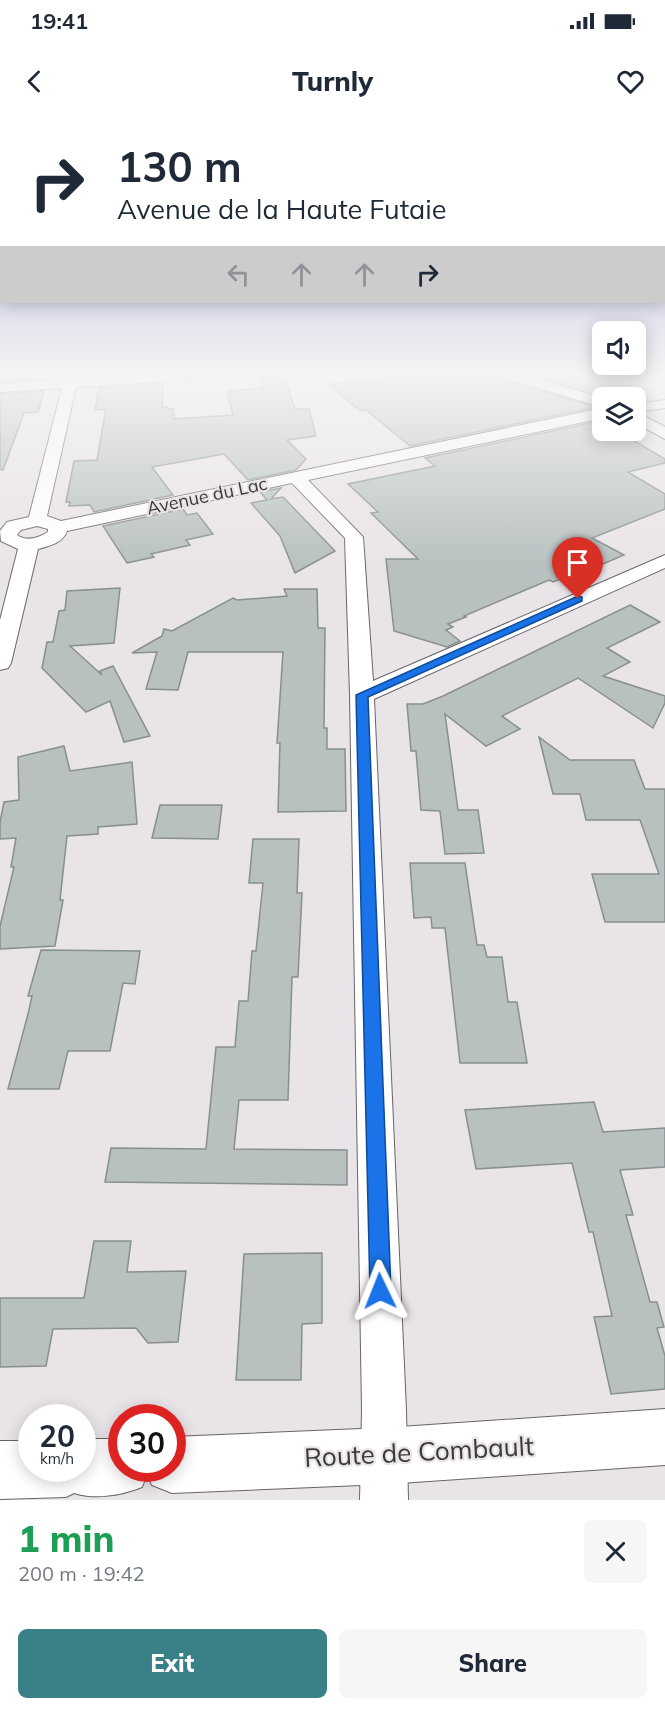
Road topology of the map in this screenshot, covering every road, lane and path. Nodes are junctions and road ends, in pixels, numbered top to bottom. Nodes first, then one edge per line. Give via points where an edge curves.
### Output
1 (57, 438) edge
2 (483, 438) edge
3 (296, 478) junction
4 (37, 520) junction
5 (58, 527) junction
6 (4, 538) edge
7 (29, 545) junction
8 (665, 561) edge
9 (0, 663) edge
10 (362, 695) junction
11 (665, 1437) edge
12 (186, 1466) edge
13 (0, 1470) edge
14 (18, 1471) edge
15 (385, 1478) edge

1 - 4 street
2 - 3 street, Avenue du Lac
3 - 5 street, Avenue du Lac
3 - 10 street via 354,537
4 - 5 street
4 - 6 street via 14,526
5 - 7 street via 52,538
6 - 7 street
7 - 9 street
8 - 10 street
10 - 15 street
11 - 15 street, Route de Combault
12 - 15 street, Route de Combault
13 - 14 street

